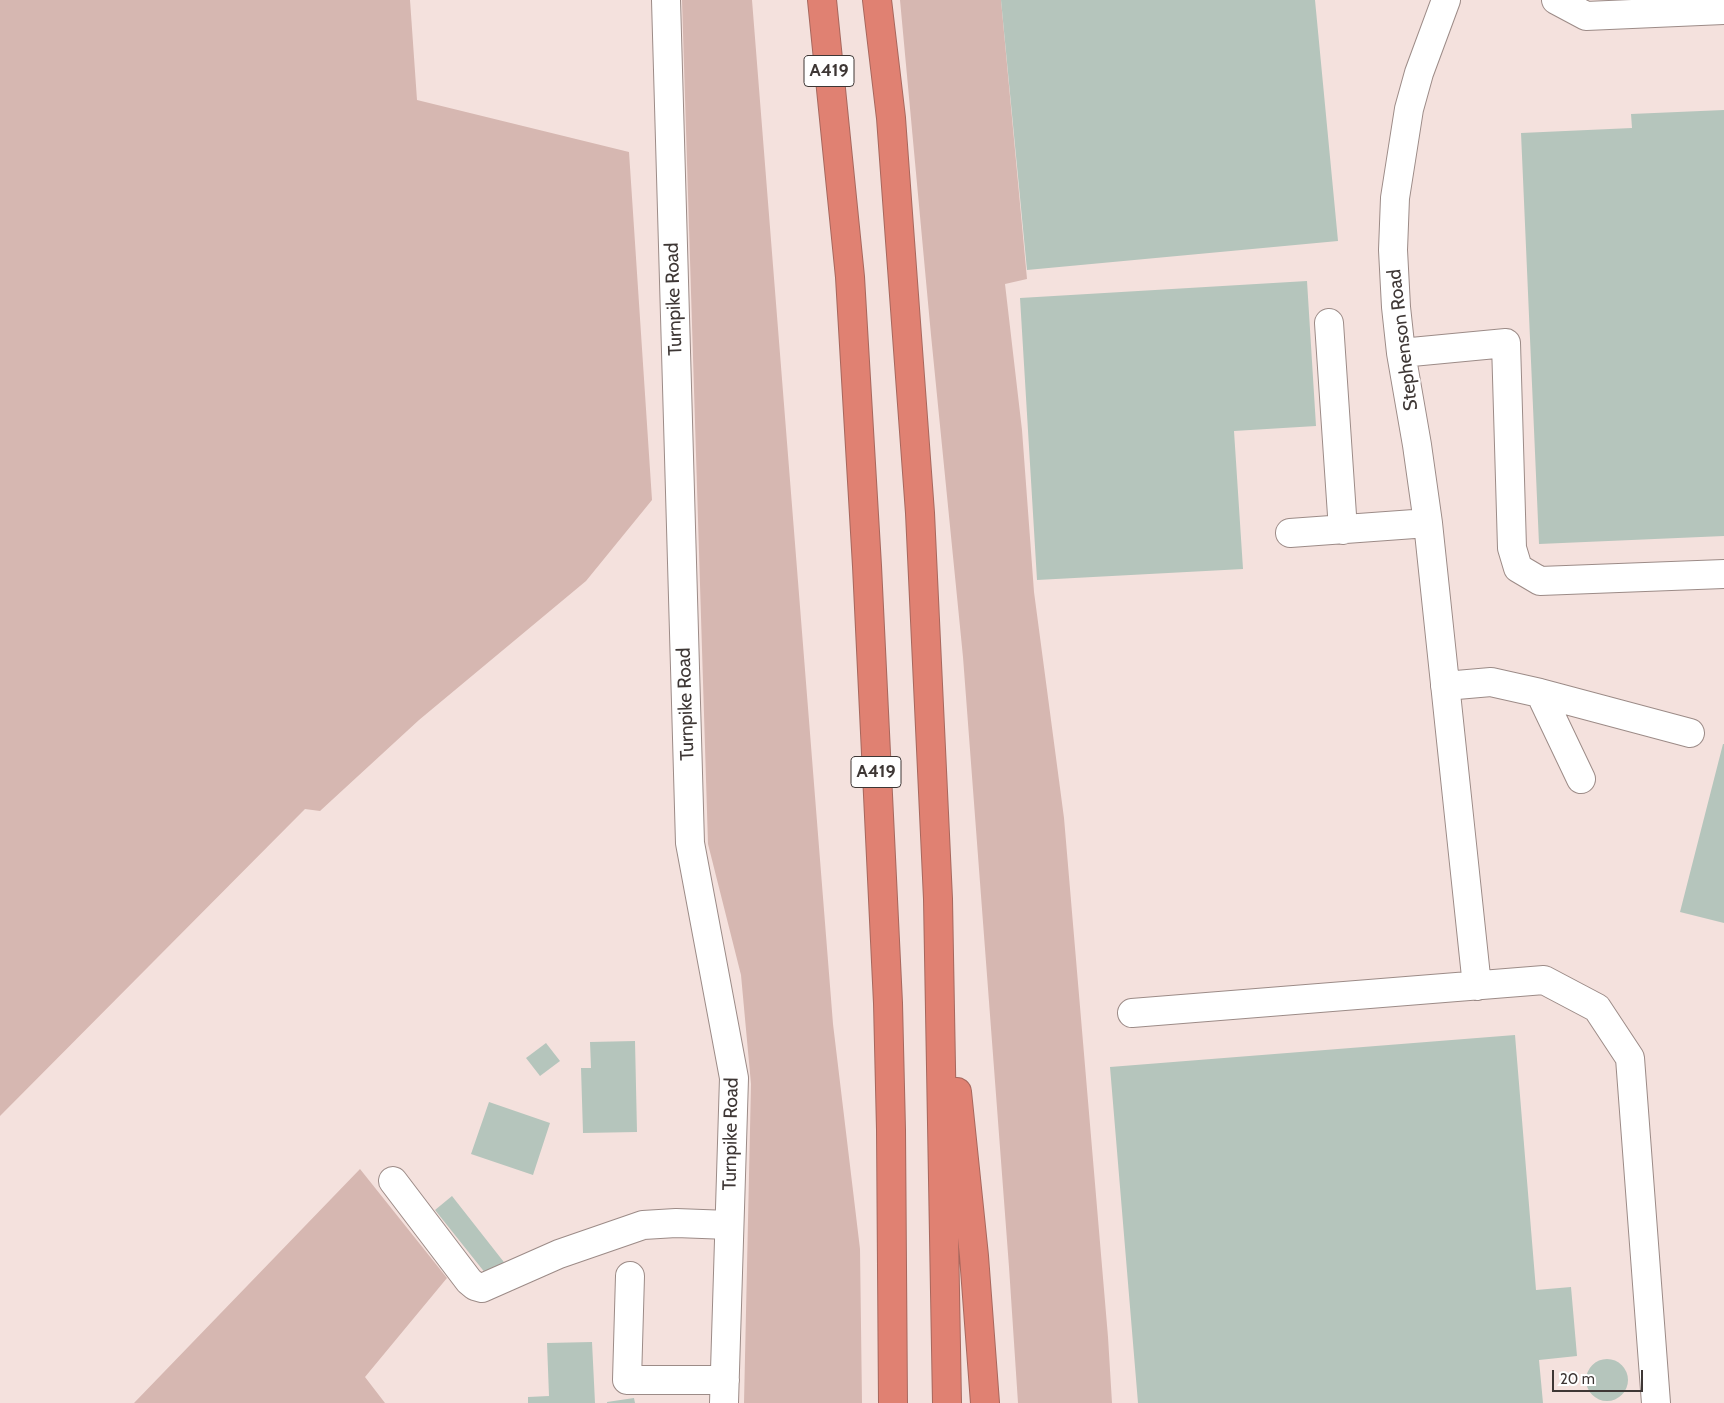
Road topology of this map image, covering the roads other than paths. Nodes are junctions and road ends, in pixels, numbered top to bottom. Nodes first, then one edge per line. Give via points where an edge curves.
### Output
1 (666, 0) edge
2 (822, 0) edge
3 (877, 0) edge
4 (1446, 0) edge
5 (1556, 0) edge
6 (1724, 10) edge
7 (1329, 323) dead end
8 (1401, 353) junction
9 (1428, 524) junction
10 (1343, 530) junction
11 (1290, 533) dead end
12 (1724, 574) edge
13 (1446, 686) junction
14 (1540, 693) junction
15 (1690, 733) dead end
16 (1581, 779) dead end
17 (938, 899) junction
18 (1476, 986) junction
19 (1132, 1013) dead end
20 (393, 1180) dead end
21 (729, 1225) junction
22 (630, 1276) dead end
23 (724, 1391) edge
24 (893, 1403) edge
25 (947, 1403) edge
26 (985, 1403) edge
27 (1656, 1403) edge

1 - 21 street, Turnpike Road via 690,843 734,1078
2 - 24 highway, A419 via 850,277 868,575 888,1003
3 - 17 highway via 890,118 920,513
4 - 8 street, Stephenson Road via 1411,100 1394,198 1396,307
5 - 6 street via 1586,16
7 - 10 street
8 - 9 street, Stephenson Road
8 - 12 street via 1506,343 1512,548 1518,568 1540,582
9 - 10 street
9 - 13 street, Stephenson Road
10 - 11 street
13 - 14 street via 1491,682
13 - 18 street, Stephenson Road
14 - 15 street
14 - 16 street
17 - 25 highway
17 - 26 highway via 974,1256
18 - 19 street
18 - 27 street via 1544,980 1597,1008 1630,1058
20 - 21 street via 469,1281 482,1288 559,1254 643,1224
21 - 23 street, Turnpike Road
22 - 23 street via 627,1380

